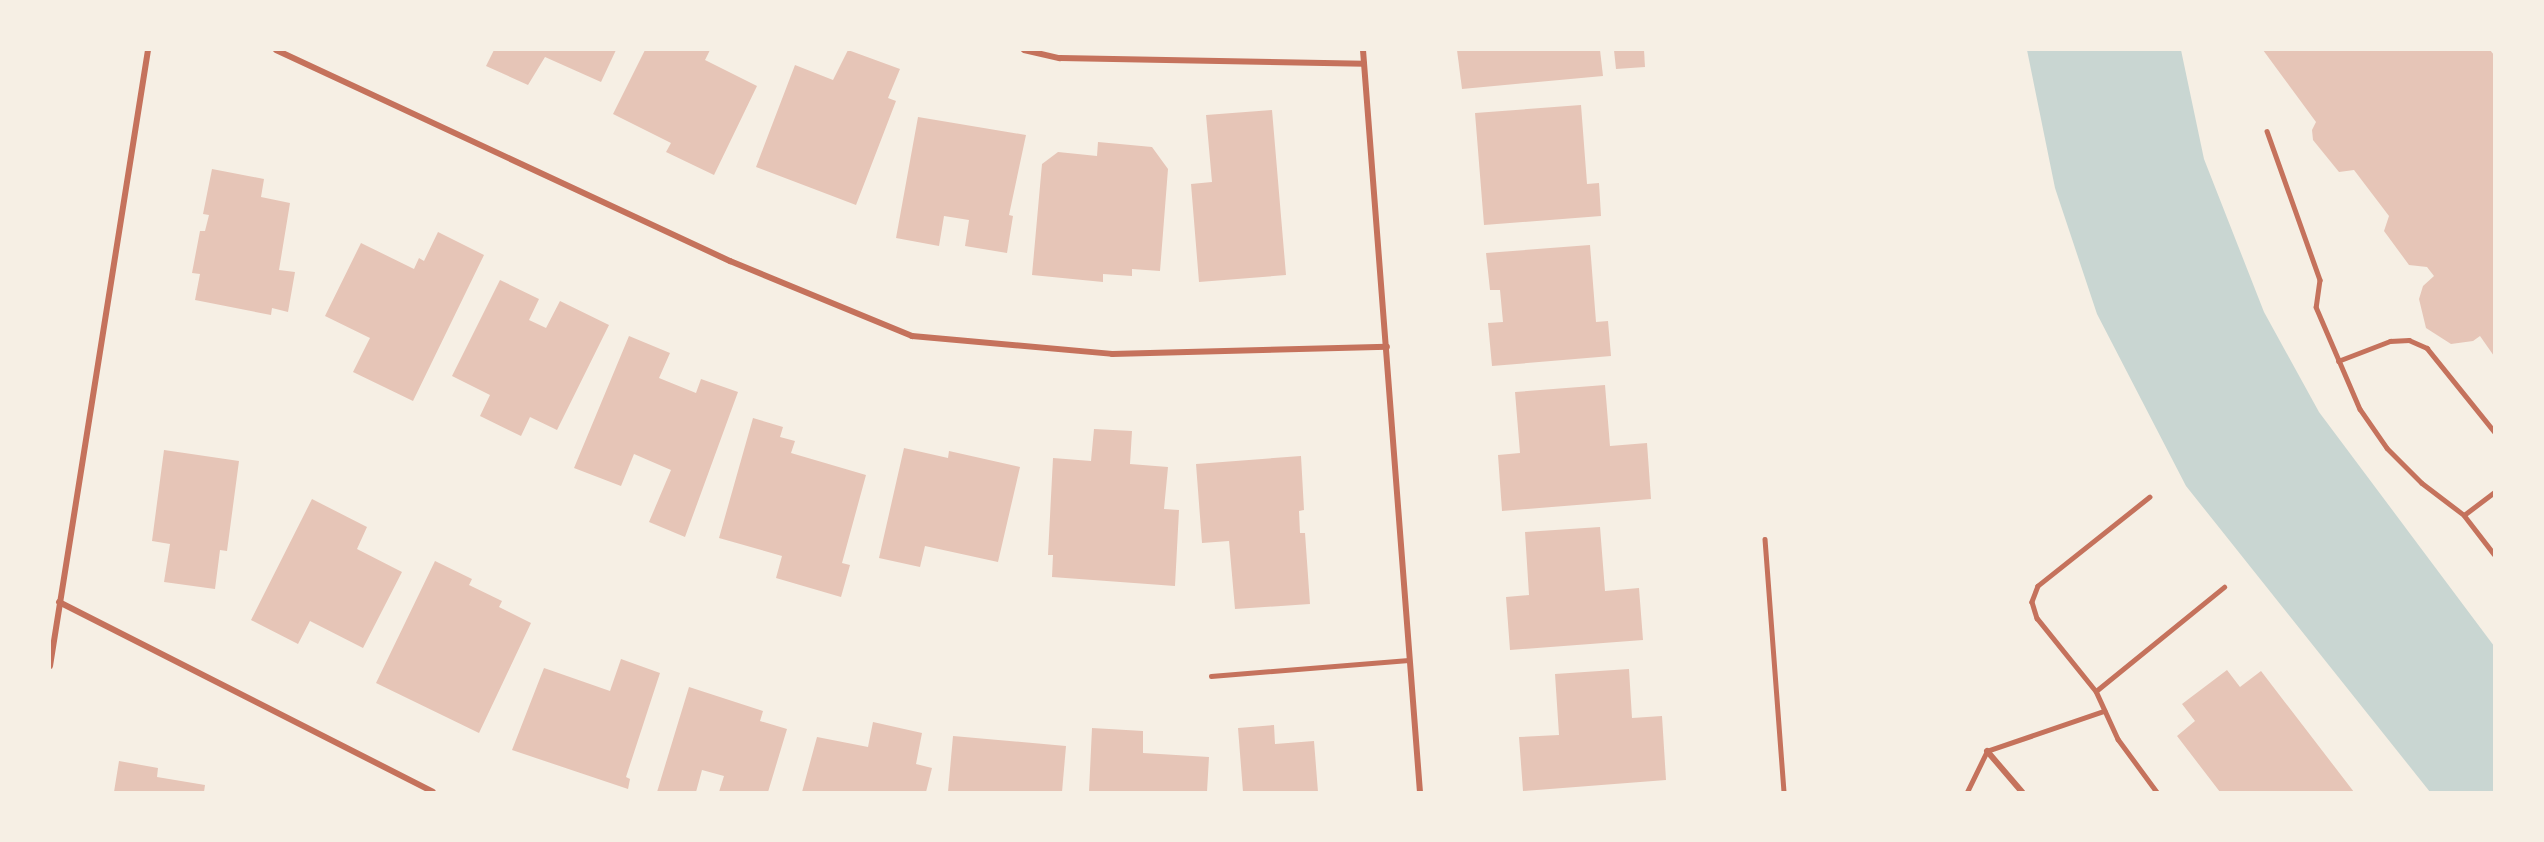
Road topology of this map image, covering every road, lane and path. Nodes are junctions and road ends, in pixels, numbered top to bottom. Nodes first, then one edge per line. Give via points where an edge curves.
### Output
1 (148, 50) edge
2 (276, 50) edge
3 (1024, 50) edge
4 (1363, 50) edge
5 (1364, 64) junction
6 (2267, 131) dead end
7 (1387, 347) junction
8 (2338, 361) junction
9 (2494, 431) edge
10 (2494, 492) edge
11 (2150, 497) dead end
12 (2464, 515) junction
13 (1765, 539) dead end
14 (2494, 554) edge
15 (2224, 587) dead end
16 (59, 602) junction
17 (1408, 660) junction
18 (50, 666) edge
19 (1211, 676) dead end
20 (2097, 691) junction
21 (2104, 711) junction
22 (1987, 751) junction
23 (433, 792) edge
24 (1420, 792) edge
25 (1784, 792) edge
26 (1967, 792) edge
27 (2022, 792) edge
28 (2157, 792) edge

1 - 16 street
2 - 7 street via 730,261 912,336 1112,354
3 - 5 street via 1060,58
4 - 5 street
5 - 7 street
6 - 8 lane via 2320,280 2316,307
7 - 17 street
8 - 9 lane via 2390,341 2409,340 2427,348
8 - 12 lane via 2360,408 2387,448 2422,483
10 - 12 lane
11 - 20 lane via 2038,586 2032,602 2037,618
12 - 14 lane
13 - 25 lane
15 - 20 lane
16 - 18 street
16 - 23 street
17 - 19 lane
17 - 24 street
20 - 21 lane
21 - 22 lane
21 - 28 lane via 2118,739
22 - 26 lane
22 - 27 street

